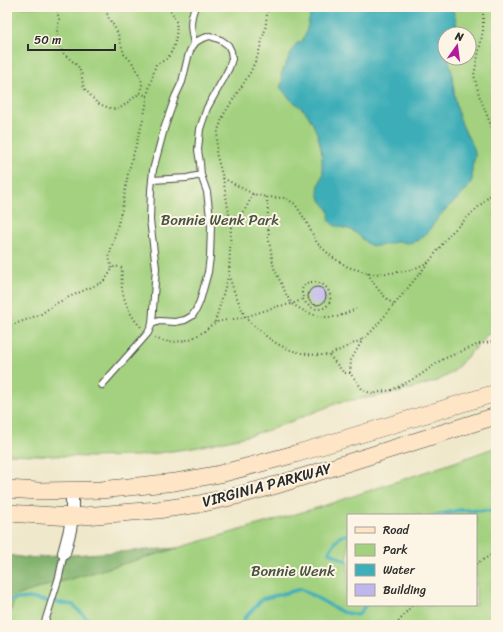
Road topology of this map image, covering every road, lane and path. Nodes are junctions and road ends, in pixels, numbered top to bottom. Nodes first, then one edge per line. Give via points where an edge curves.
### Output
1 (56, 7) edge
2 (105, 7) edge
3 (168, 7) edge
4 (195, 7) edge
5 (268, 7) edge
6 (480, 7) edge
7 (194, 44) junction
8 (140, 93) junction
9 (147, 96) junction
10 (496, 138) edge
11 (201, 175) junction
12 (223, 178) junction
13 (152, 180) junction
14 (496, 190) edge
15 (253, 194) junction
16 (267, 197) junction
17 (231, 226) junction
18 (429, 262) junction
19 (112, 269) junction
20 (368, 272) junction
21 (229, 276) junction
22 (303, 299) junction
23 (292, 304) junction
24 (394, 305) junction
25 (356, 309) dead end
26 (246, 317) junction
27 (215, 322) junction
28 (152, 324) junction
29 (7, 327) edge
30 (148, 333) junction
31 (363, 339) junction
32 (496, 341) edge
33 (329, 355) junction
34 (350, 373) junction
35 (102, 385) dead end
36 (496, 393) edge
37 (496, 416) edge
38 (7, 489) edge
39 (72, 490) junction
40 (7, 513) edge
41 (72, 518) junction
42 (496, 552) edge
43 (64, 553) joint
44 (477, 563) edge
45 (411, 606) edge
46 (44, 625) edge
47 (396, 625) edge

1 - 8 path via 57,32 63,53 78,66 84,88 98,103 119,109
2 - 8 path via 124,54 141,78
3 - 9 path via 175,18 175,40 167,58 156,64
4 - 7 lane via 191,27
5 - 12 path via 258,55 250,74 224,114 218,130 216,153
6 - 10 path via 483,11 483,31 474,75
7 - 11 lane via 210,36 217,38 228,45 232,59 207,108 200,129 198,150
7 - 13 lane via 164,129
8 - 9 path
9 - 19 path via 109,257
11 - 13 lane
11 - 28 lane via 207,192 211,226 210,257 202,294 192,316 175,322 159,321
12 - 15 path
12 - 17 path
13 - 28 lane via 150,220 156,268
14 - 18 path via 449,235
15 - 16 path
15 - 17 path via 246,208
16 - 20 path via 285,198 295,204 317,243 332,257 348,267
16 - 23 path via 269,241 274,268
17 - 21 path
18 - 20 path via 411,270 371,274
18 - 24 path
19 - 29 path via 103,282 55,304 41,314
19 - 30 path via 116,266 122,268 125,301 136,322
20 - 24 path via 384,297
21 - 26 path
21 - 27 path
22 - 22 path via 301,292 309,282 324,285 329,291 329,303 325,308 311,308
22 - 23 path
23 - 25 path via 320,317 337,317
23 - 26 path
24 - 31 path
26 - 27 path
26 - 33 path via 273,342 290,350
27 - 30 path via 204,332 180,341 162,340
28 - 30 lane
30 - 35 lane
31 - 33 path
31 - 34 path via 351,360
32 - 34 path via 479,344 441,360 419,376 392,390 373,394 364,390
33 - 34 path via 344,373
36 - 39 main road, VIRGINIA PARKWAY via 220,474 134,487
37 - 41 main road, VIRGINIA PARKWAY via 240,495 157,510
38 - 39 main road, VIRGINIA PARKWAY
39 - 41 street
40 - 41 main road, VIRGINIA PARKWAY
41 - 43 street
42 - 44 path
43 - 46 lane
45 - 47 path

